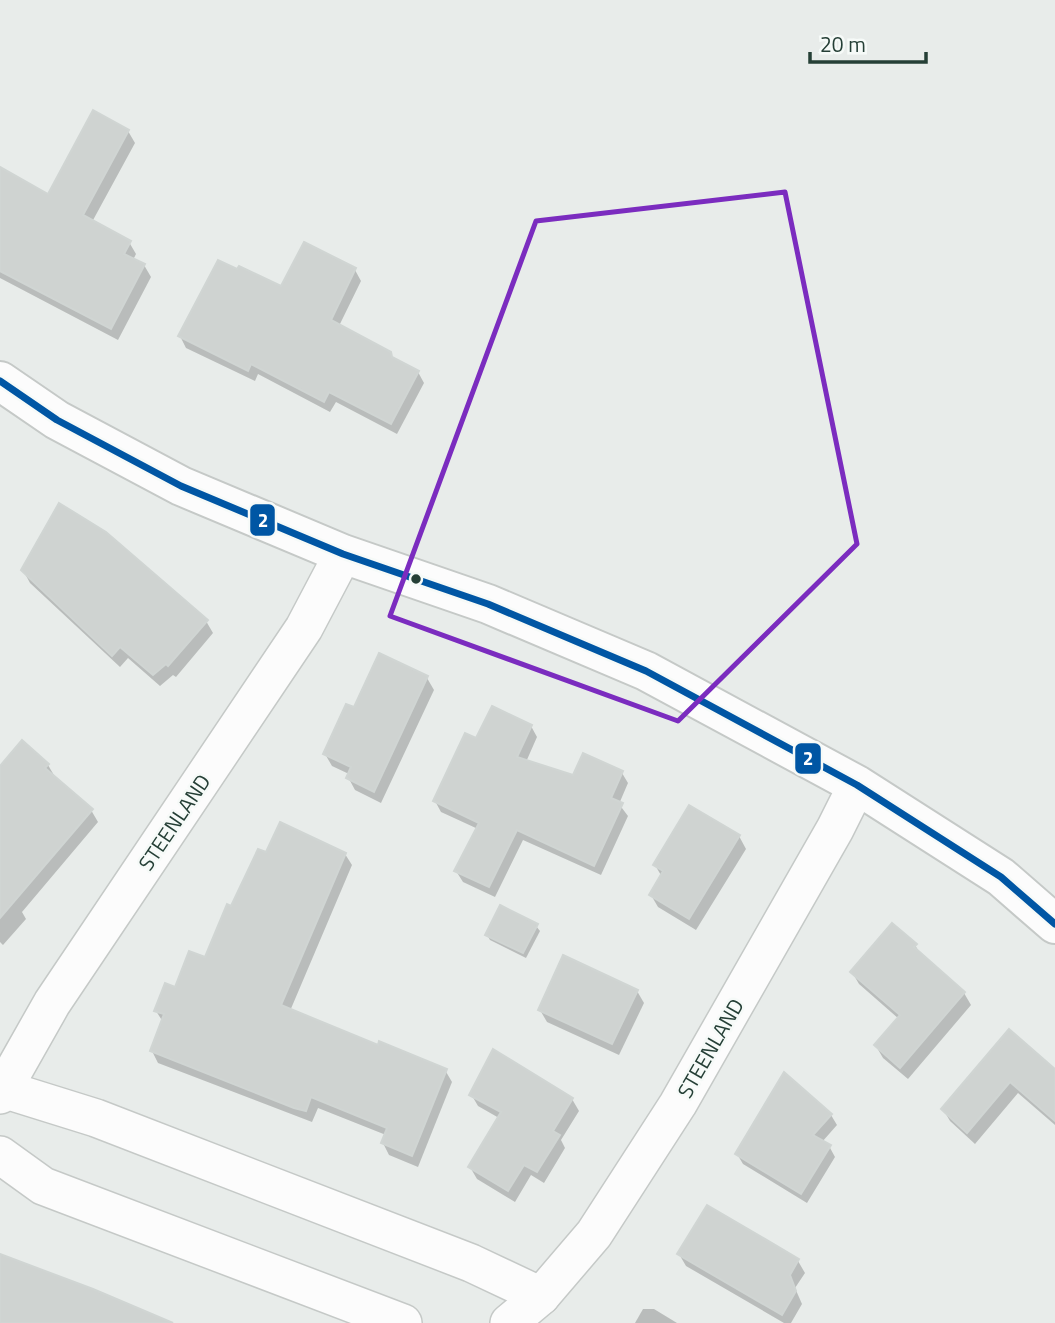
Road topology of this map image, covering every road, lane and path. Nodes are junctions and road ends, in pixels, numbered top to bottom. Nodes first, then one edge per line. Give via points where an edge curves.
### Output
1 (0, 381) edge
2 (343, 554) junction
3 (857, 785) junction
4 (1055, 925) edge
5 (1, 1092) edge
6 (0, 1155) edge
7 (541, 1296) junction
8 (380, 1319) edge
9 (509, 1323) edge

1 - 2 street via 57,420 181,486
2 - 3 street via 488,604 646,671
2 - 5 street, STEENLAND via 304,628 52,1003
3 - 4 street via 1001,877
3 - 7 street, STEENLAND via 678,1104 594,1234
5 - 7 street, STEENLAND via 96,1118 471,1264
6 - 8 street via 43,1186
7 - 9 street, STEENLAND

